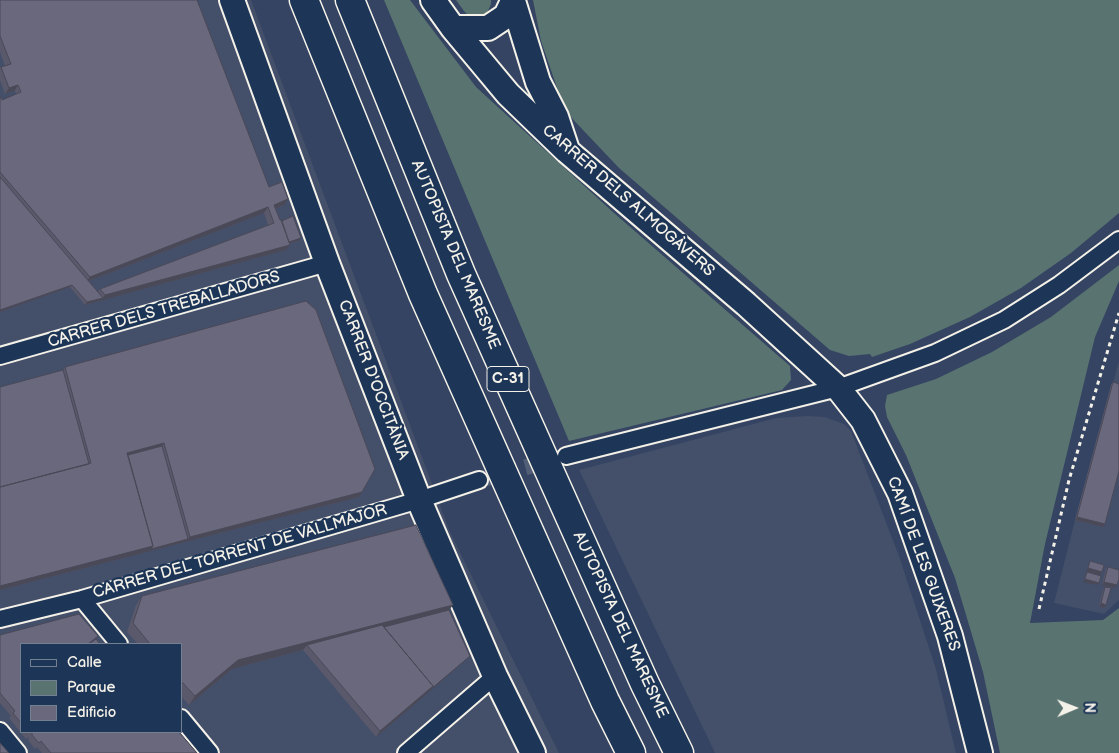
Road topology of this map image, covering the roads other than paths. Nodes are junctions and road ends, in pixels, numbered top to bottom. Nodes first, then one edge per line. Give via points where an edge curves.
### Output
1 (232, 0) edge
2 (304, 0) edge
3 (350, 0) edge
4 (433, 0) edge
5 (513, 0) edge
6 (453, 28) junction
7 (567, 151) junction
8 (1119, 240) edge
9 (328, 263) junction
10 (0, 356) edge
11 (838, 388) junction
12 (566, 456) tunnel mouth
13 (479, 480) tunnel mouth
14 (419, 500) junction
15 (82, 599) junction
16 (0, 619) edge
17 (119, 643) edge
18 (495, 676) junction
19 (182, 719) edge
20 (0, 731) edge
21 (18, 753) edge
22 (210, 753) edge
23 (406, 753) edge
24 (533, 753) edge
25 (631, 753) edge
26 (679, 753) edge
27 (980, 753) edge

1 - 9 street, CARRER D'OCCITÀNIA
2 - 25 highway, C-31 via 423,294
3 - 26 highway, AUTOPISTA DEL MARESME / C-31 via 461,274
4 - 6 street, CARRER DELS ALMOGÀVERS
5 - 6 street via 506,16 488,28
5 - 7 street via 538,82 556,117
6 - 7 street, CARRER DELS ALMOGÀVERS via 508,94
7 - 11 street, CARRER DELS ALMOGÀVERS via 746,304
8 - 11 street via 1059,286 1004,320 935,353
9 - 10 street, CARRER DELS TREBALLADORS
9 - 14 street, CARRER D'OCCITÀNIA
11 - 12 street
11 - 27 street, CAMÍ DE LES GUIXERES via 864,420 900,494 950,636
13 - 14 street, CARRER DEL TORRENT DE VALLMAJOR
14 - 15 street, CARRER DEL TORRENT DE VALLMAJOR
14 - 18 street, CARRER D'OCCITÀNIA
15 - 16 street, CARRER DEL TORRENT DE VALLMAJOR
15 - 17 street
18 - 23 street
18 - 24 street, CARRER D'OCCITÀNIA
19 - 22 street
20 - 21 street

